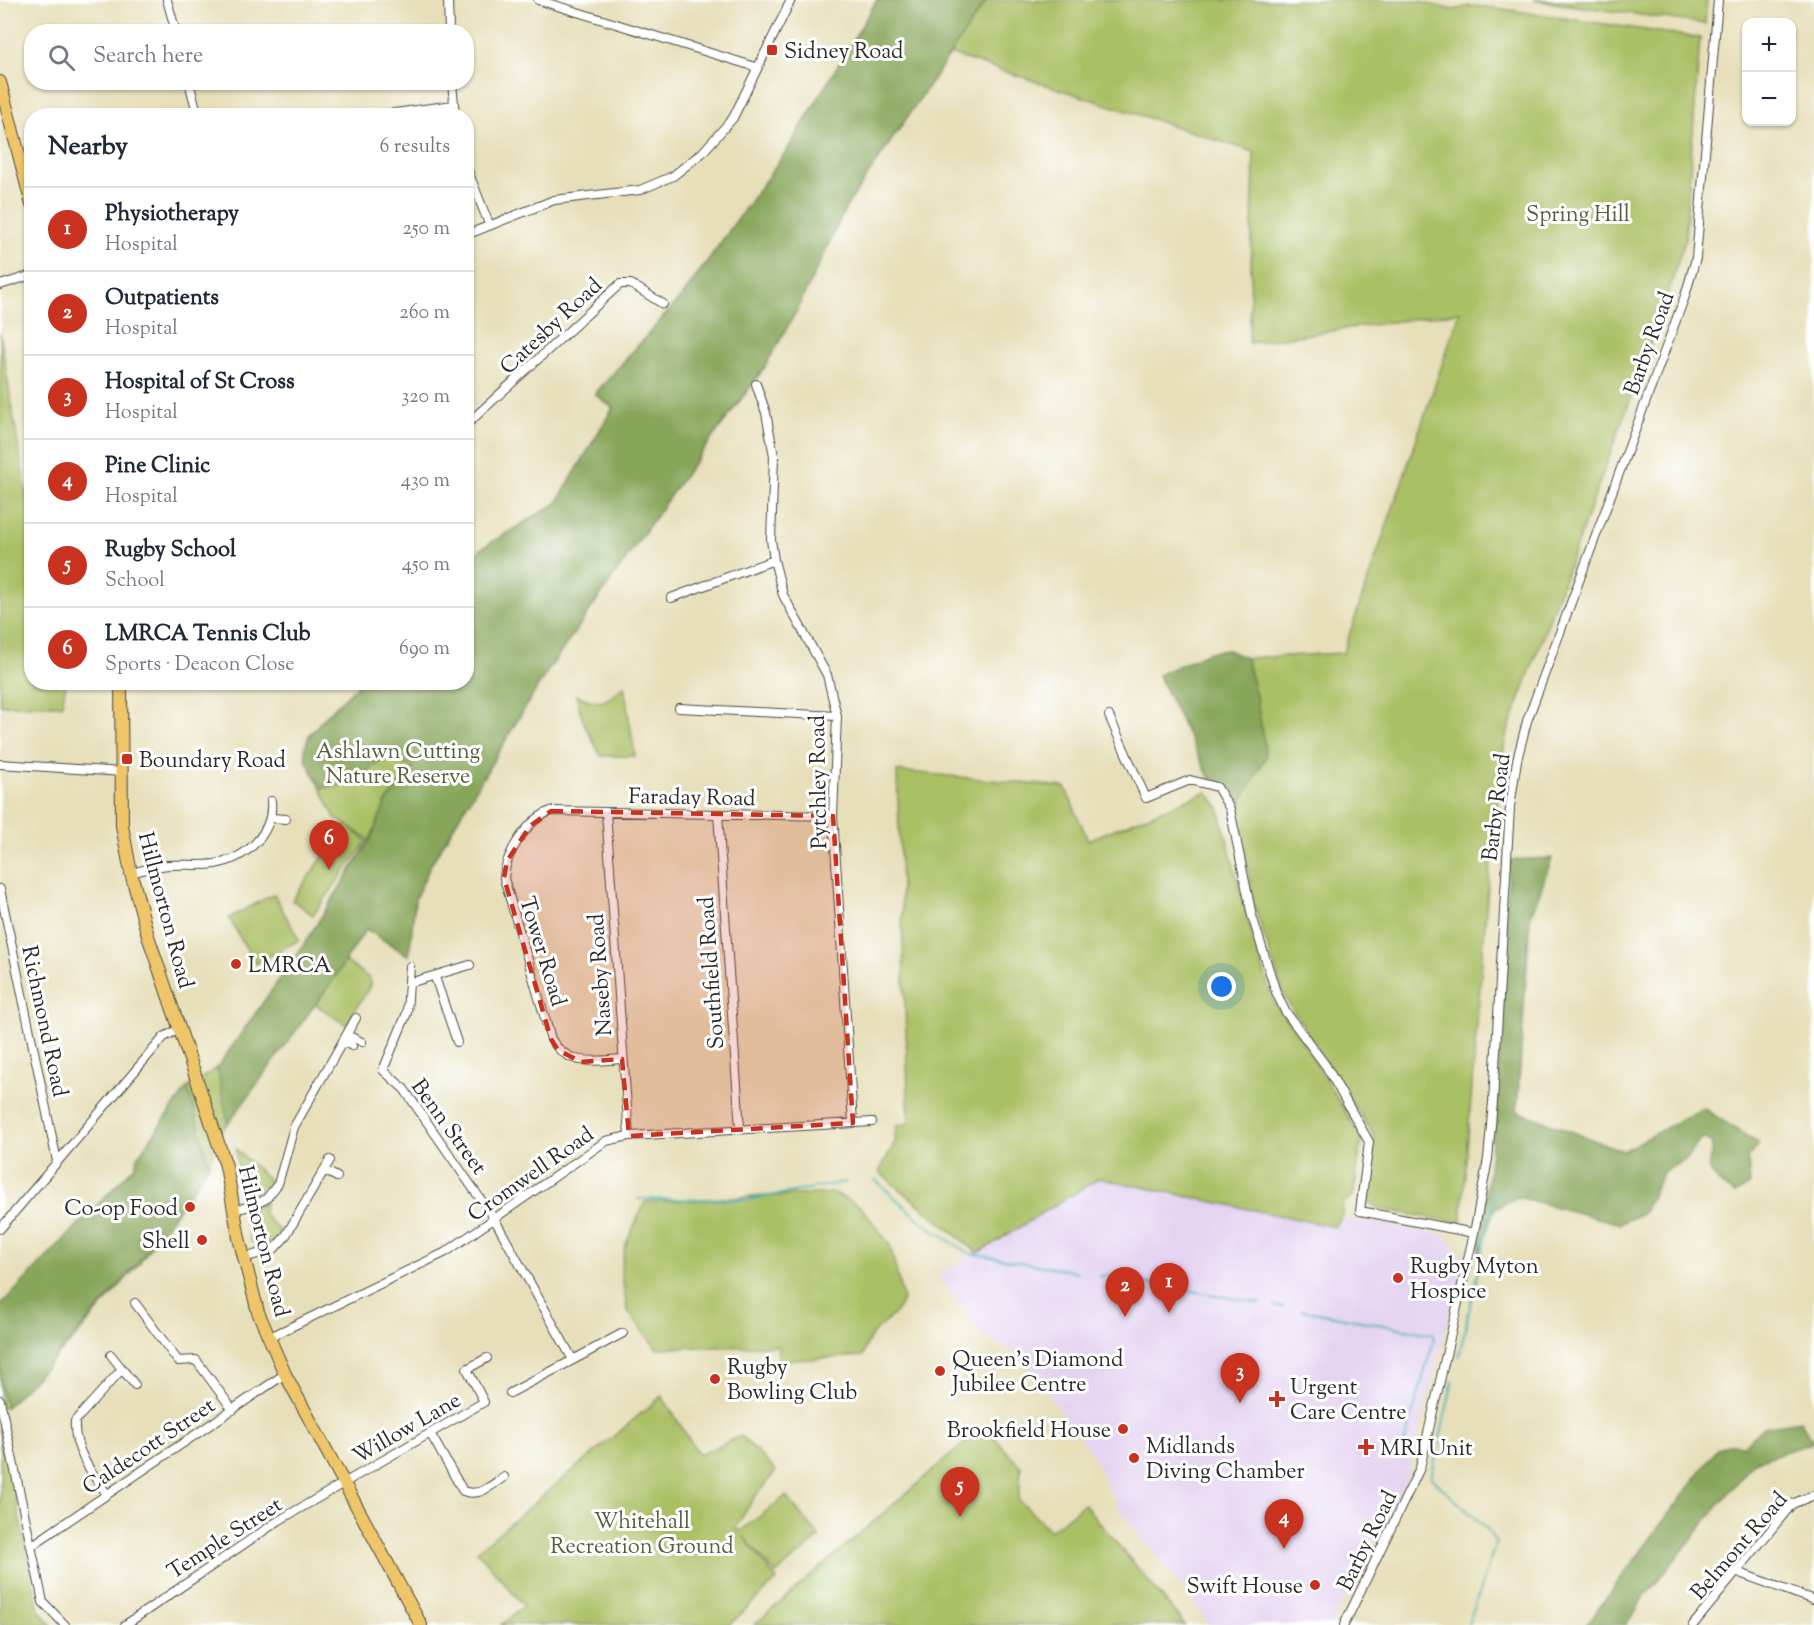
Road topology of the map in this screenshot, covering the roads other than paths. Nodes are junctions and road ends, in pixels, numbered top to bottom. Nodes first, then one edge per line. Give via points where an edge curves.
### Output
1 (167, 0) edge
2 (448, 0) edge
3 (538, 0) edge
4 (791, 0) edge
5 (1718, 0) edge
6 (174, 24) edge
7 (449, 24) edge
8 (756, 67) junction
9 (0, 82) edge
10 (191, 90) edge
11 (452, 90) edge
12 (453, 105) junction
13 (196, 108) edge
14 (431, 108) edge
15 (454, 108) edge
16 (4, 111) edge
17 (24, 173) edge
18 (474, 186) edge
19 (489, 224) junction
20 (474, 231) edge
21 (24, 278) edge
22 (0, 285) edge
23 (663, 303) dead end
24 (756, 384) dead end
25 (474, 418) edge
26 (774, 560) junction
27 (671, 598) dead end
28 (121, 690) edge
29 (679, 708) dead end
30 (837, 716) junction
31 (1109, 716) dead end
32 (0, 764) edge
33 (123, 772) junction
34 (271, 801) dead end
35 (551, 811) joint
36 (606, 812) junction
37 (718, 814) junction
38 (833, 816) junction
39 (272, 818) junction
40 (286, 819) dead end
41 (131, 873) junction
42 (0, 889) edge
43 (470, 965) dead end
44 (410, 966) dead end
45 (435, 977) junction
46 (409, 983) junction
47 (356, 1018) dead end
48 (179, 1029) junction
49 (348, 1041) junction
50 (362, 1042) dead end
51 (457, 1042) dead end
52 (622, 1059) junction
53 (193, 1073) joint
54 (872, 1122) dead end
55 (854, 1123) junction
56 (740, 1129) junction
57 (629, 1136) junction
58 (330, 1160) dead end
59 (57, 1161) junction
60 (324, 1170) junction
61 (337, 1178) dead end
62 (236, 1210) junction
63 (495, 1220) junction
64 (0, 1229) edge
65 (1474, 1233) junction
66 (244, 1258) junction
67 (135, 1303) dead end
68 (623, 1333) dead end
69 (268, 1338) junction
70 (111, 1354) dead end
71 (487, 1358) dead end
72 (573, 1360) junction
73 (122, 1369) junction
74 (285, 1374) junction
75 (135, 1385) dead end
76 (510, 1393) dead end
77 (1, 1404) edge
78 (233, 1410) junction
79 (430, 1433) junction
80 (504, 1477) dead end
81 (345, 1482) junction
82 (107, 1494) junction
83 (1814, 1495) edge
84 (31, 1546) junction
85 (1737, 1572) junction
86 (1814, 1600) edge
87 (64, 1625) edge
88 (125, 1625) edge
89 (421, 1625) edge
90 (1344, 1625) edge
91 (1693, 1625) edge

1 - 6 street
2 - 7 street
3 - 8 street
4 - 8 street
5 - 65 street, Barby Road via 1696,258 1527,721 1517,760 1510,807 1488,1159
8 - 19 street via 733,118 702,153 673,176 640,190 554,200
9 - 16 highway
10 - 13 street
11 - 12 street
12 - 14 street
12 - 15 street
16 - 17 highway
18 - 19 street
19 - 20 street
21 - 22 street
23 - 25 street, Catesby Road via 631,284 620,284
24 - 26 street, Pytchley Road via 774,456
26 - 27 street
26 - 30 street, Pytchley Road via 788,606 827,675
28 - 33 highway, Hillmorton Road
29 - 30 street
30 - 38 street, Pytchley Road
31 - 65 street via 1146,798 1190,780 1217,787 1230,809 1252,916 1276,992 1285,1011 1326,1066 1369,1142 1360,1211
32 - 33 street
33 - 41 highway, Hillmorton Road via 122,826
34 - 39 street
35 - 36 street, Faraday Road
35 - 52 street, Tower Road via 534,820 507,861 506,888 551,1039 558,1050 581,1062
36 - 37 street, Faraday Road
36 - 52 street, Naseby Road
37 - 38 street, Faraday Road
37 - 56 street, Southfield Road
38 - 55 street, Pytchley Road
39 - 40 street
39 - 41 street via 251,847 227,861 168,865
41 - 48 highway, Hillmorton Road via 147,936
42 - 59 street, Richmond Road
43 - 45 street
44 - 46 street
45 - 46 street
45 - 51 street
46 - 63 street, Benn Street via 407,1013 383,1070 404,1089
47 - 49 street
48 - 53 highway, Hillmorton Road
48 - 59 street via 164,1037
49 - 50 street
49 - 62 street via 294,1127 278,1184 266,1198
52 - 57 street, Naseby Road
53 - 62 highway, Hilmorton Road via 221,1150
54 - 55 street, Cromwell Road
55 - 56 street, Cromwell Road
56 - 57 street, Cromwell Road
57 - 63 street, Cromwell Road via 596,1146
58 - 60 street
59 - 64 street
60 - 61 street
60 - 66 street via 280,1243 274,1249
62 - 66 highway, Hilmorton Road
63 - 69 street, Cromwell Road via 444,1253
63 - 72 street, Benn Street
65 - 90 street, Barby Road via 1420,1468
66 - 69 highway, Hilmorton Road
67 - 78 street via 178,1361 196,1360
68 - 72 street
69 - 74 highway, Hilmorton Road
70 - 73 street
71 - 79 street, Willow Lane via 467,1369 484,1402
72 - 76 street
73 - 75 street
73 - 82 street via 75,1421 78,1446
74 - 78 street, Caldecott Street
74 - 81 highway, Hilmorton Road
77 - 84 street
78 - 82 street, Caldecott Street
79 - 80 street via 463,1491 480,1493
79 - 81 street, Willow Lane
81 - 88 street, Temple Street via 278,1521
81 - 89 highway, Hilmorton Road
82 - 84 street, Caldecott Street
83 - 85 street, Belmont Road via 1792,1504
84 - 87 street via 43,1602
85 - 86 street
85 - 91 street, Belmont Road

